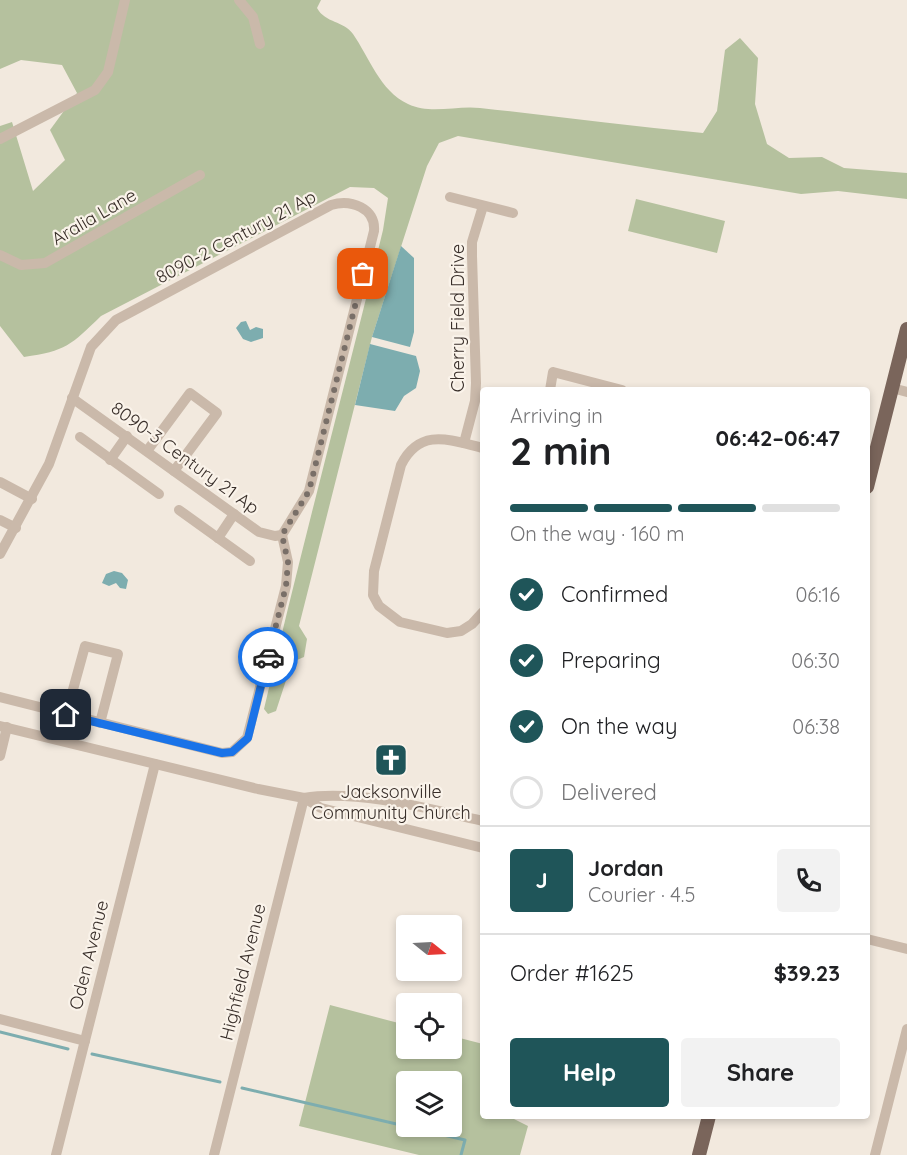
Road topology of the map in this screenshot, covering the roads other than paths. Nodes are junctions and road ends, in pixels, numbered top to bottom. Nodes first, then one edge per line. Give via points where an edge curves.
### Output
1 (124, 0) edge
2 (239, 0) edge
3 (260, 44) dead end
4 (0, 139) edge
5 (200, 175) dead end
6 (450, 197) dead end
7 (483, 206) junction
8 (513, 213) dead end
9 (0, 255) edge
10 (907, 328) edge
11 (550, 387) edge
12 (610, 387) edge
13 (892, 388) junction
14 (907, 392) edge
15 (72, 398) junction
16 (127, 436) junction
17 (80, 437) dead end
18 (464, 443) junction
19 (480, 447) edge
20 (147, 451) junction
21 (871, 456) edge
22 (110, 460) junction
23 (174, 471) junction
24 (0, 482) edge
25 (159, 494) dead end
26 (32, 499) junction
27 (179, 510) dead end
28 (234, 514) junction
29 (0, 520) edge
30 (16, 528) junction
31 (282, 535) junction
32 (218, 538) junction
33 (0, 554) edge
34 (249, 561) dead end
35 (480, 615) edge
36 (0, 697) edge
37 (66, 715) junction
38 (100, 723) junction
39 (3, 727) edge
40 (0, 756) edge
41 (155, 764) junction
42 (304, 798) junction
43 (480, 821) edge
44 (480, 847) edge
45 (870, 940) edge
46 (907, 949) edge
47 (0, 1019) edge
48 (907, 1029) edge
49 (85, 1041) junction
50 (708, 1119) edge
51 (56, 1155) edge
52 (214, 1155) edge
53 (699, 1155) edge
54 (875, 1155) edge

1 - 4 street via 108,72 95,90
2 - 3 street via 253,17
5 - 9 street, Aralia Lane via 45,263 21,265
6 - 7 street
7 - 8 street
7 - 18 street, Cherry Field Drive via 472,242 475,401
10 - 13 main road
11 - 12 street via 553,372
13 - 14 street
13 - 21 main road
15 - 16 street, 8090-3 Century 21 Ap
15 - 26 street, 8090-2 Century 21 Ap
15 - 31 street, 8090-2 Century 21 Ap via 91,347 116,320 332,205 344,201 369,213 375,222 374,231 309,491
16 - 20 street, 8090-3 Century 21 Ap
16 - 22 street
17 - 22 street
18 - 19 street
18 - 35 street via 442,438 419,444 406,454 374,571 374,595 379,606 400,621 447,633 461,631
20 - 23 street, 8090-3 Century 21 Ap
20 - 23 street via 190,393 217,412
22 - 25 street
23 - 28 street, 8090-3 Century 21 Ap
24 - 26 street
26 - 30 street, 8090-2 Century 21 Ap
27 - 32 street
28 - 31 street, 8090-3 Century 21 Ap via 260,532
28 - 32 street
29 - 30 street
30 - 33 street, 8090-2 Century 21 Ap
31 - 38 street via 288,562 286,586 248,738 241,746 222,753
32 - 34 street
36 - 37 street
37 - 38 street
37 - 38 street via 85,646 118,654
39 - 40 street
39 - 41 street
41 - 42 street
41 - 49 street, Oden Avenue
42 - 43 street via 324,795 414,806
42 - 44 street via 321,808
42 - 52 street, Highfield Avenue
45 - 46 street
47 - 49 street
48 - 54 street
49 - 51 street, Oden Avenue
50 - 53 main road

